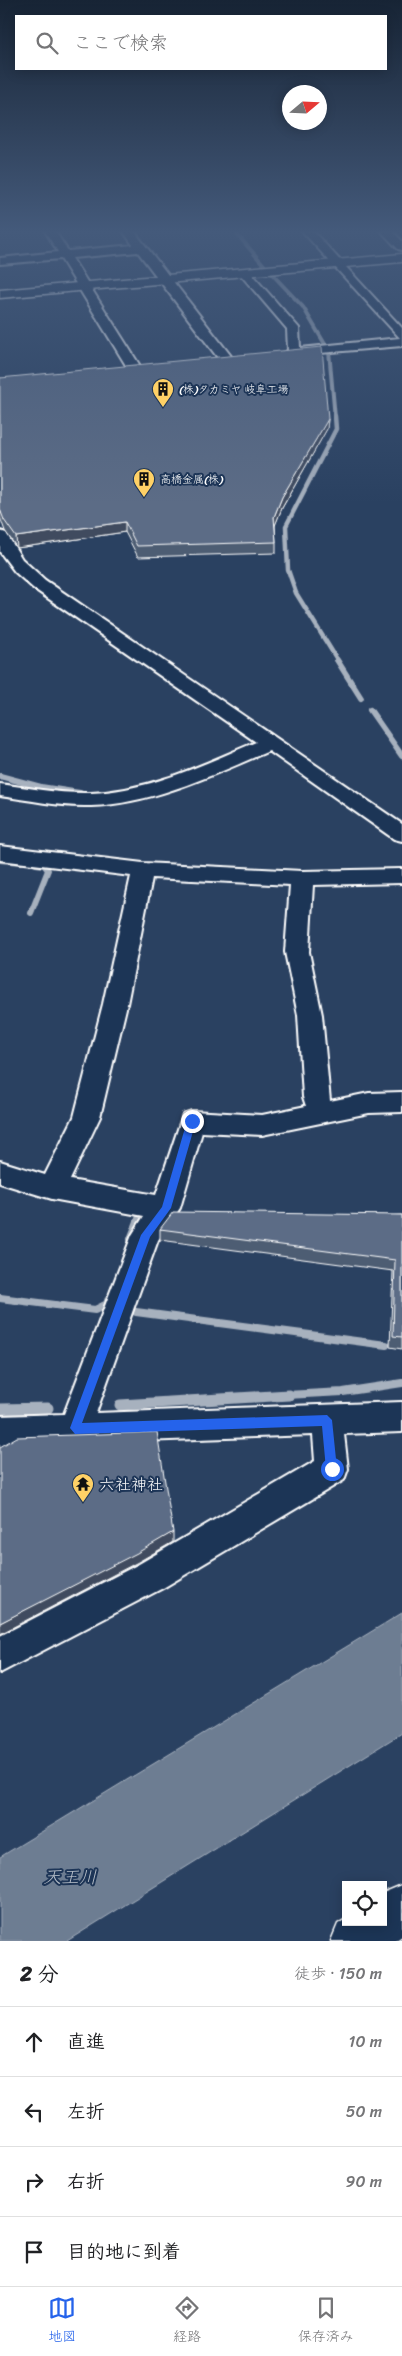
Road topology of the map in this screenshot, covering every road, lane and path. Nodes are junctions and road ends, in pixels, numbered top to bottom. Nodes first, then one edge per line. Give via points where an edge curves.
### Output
1 (107, 322) edge
2 (200, 322) edge
3 (287, 322) edge
4 (390, 322) edge
5 (402, 335) edge
6 (402, 342) edge
7 (294, 352) junction
8 (274, 354) edge
9 (208, 361) edge
10 (117, 371) edge
11 (0, 536) edge
12 (271, 743) junction
13 (0, 790) edge
14 (402, 834) edge
15 (0, 853) edge
16 (143, 870) junction
17 (402, 876) edge
18 (302, 878) junction
19 (402, 1102) edge
20 (322, 1112) junction
21 (0, 1172) edge
22 (52, 1188) junction
23 (166, 1208) junction
24 (402, 1417) edge
25 (327, 1420) junction
26 (75, 1428) junction
27 (0, 1431) edge
28 (0, 1654) edge
29 (402, 1908) edge
30 (387, 1919) edge
31 (377, 1926) edge
32 (355, 1941) edge

1 - 10 street via 140,369
2 - 9 street via 230,359
3 - 7 street via 293,328
4 - 5 street
6 - 7 street
7 - 8 street
11 - 12 street via 6,551 39,584
12 - 13 street via 181,781 105,798 77,799
12 - 14 street
15 - 16 street
16 - 18 street
16 - 22 street via 87,1117
17 - 18 street
18 - 20 street via 297,952 310,1015 316,1097
19 - 20 street via 369,1103
20 - 23 street via 262,1125 192,1121
21 - 22 street
22 - 23 street
23 - 26 street via 146,1235
24 - 25 street
25 - 26 street
25 - 28 street via 332,1469 151,1576
26 - 27 street
29 - 30 main road
31 - 32 main road

